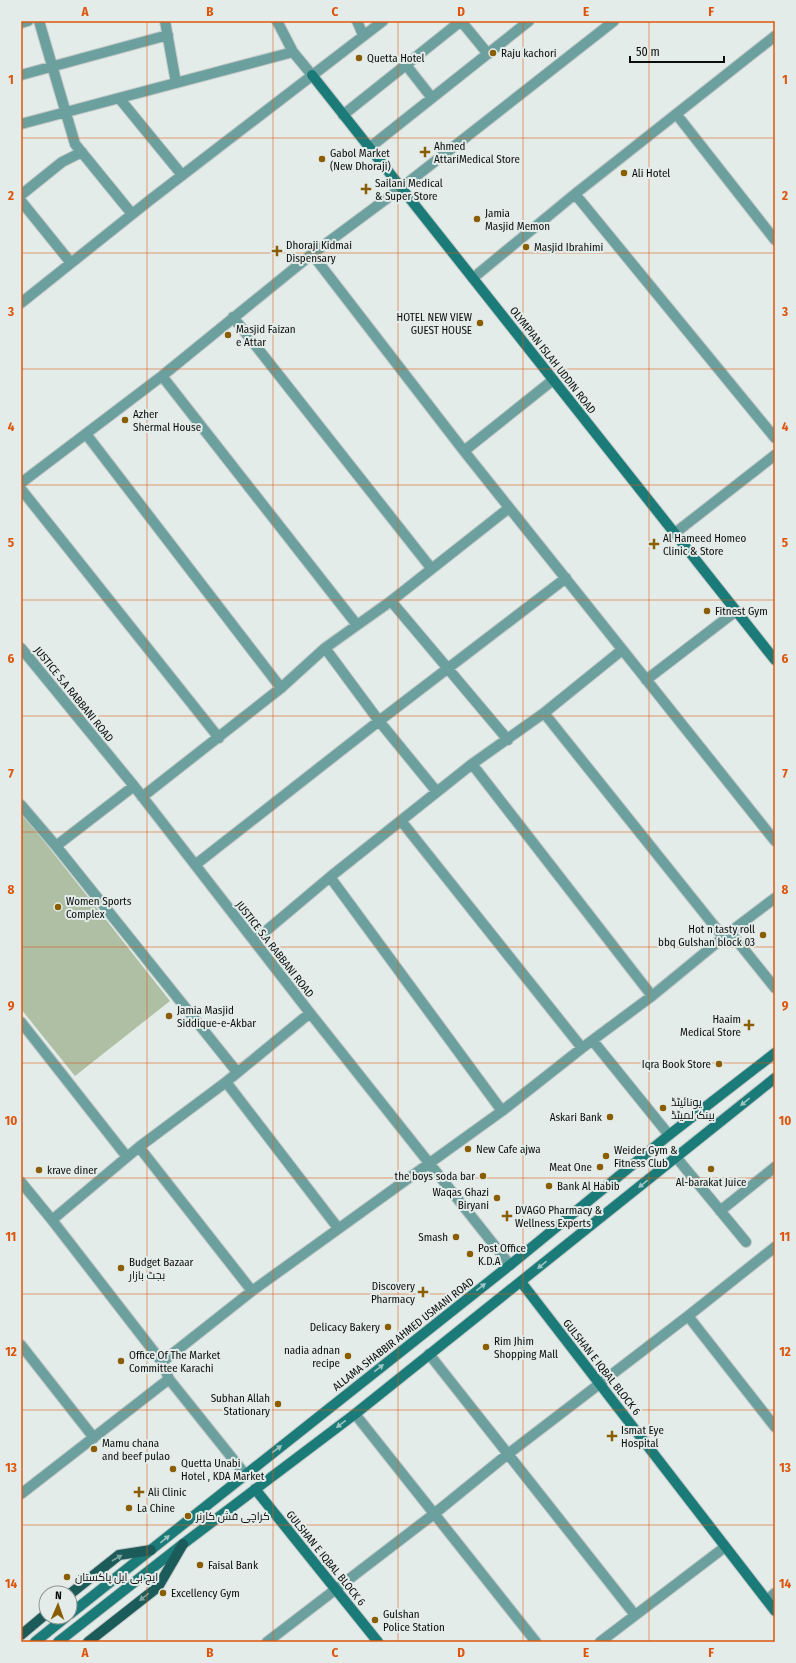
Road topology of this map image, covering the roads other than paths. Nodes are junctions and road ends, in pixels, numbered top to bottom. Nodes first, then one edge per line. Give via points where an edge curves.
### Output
1 (28, 21) edge
2 (39, 21) edge
3 (165, 21) edge
4 (278, 21) edge
5 (357, 21) edge
6 (383, 21) edge
7 (529, 21) edge
8 (614, 21) edge
9 (21, 23) edge
10 (363, 35) junction
11 (168, 36) junction
12 (775, 36) edge
13 (293, 52) junction
14 (488, 54) junction
15 (406, 65) junction
16 (52, 67) junction
17 (21, 75) edge
18 (312, 75) junction
19 (176, 83) junction
20 (119, 98) junction
21 (432, 98) junction
22 (66, 112) junction
23 (343, 115) junction
24 (677, 115) junction
25 (21, 124) edge
26 (369, 148) junction
27 (82, 152) junction
28 (182, 175) junction
29 (401, 188) junction
30 (575, 194) junction
31 (21, 195) edge
32 (21, 201) edge
33 (132, 214) junction
34 (775, 240) edge
35 (312, 254) junction
36 (72, 263) junction
37 (473, 278) junction
38 (21, 303) edge
39 (233, 317) junction
40 (162, 376) junction
41 (553, 380) junction
42 (86, 434) junction
43 (775, 438) edge
44 (464, 451) junction
45 (775, 455) edge
46 (21, 483) edge
47 (21, 490) edge
48 (509, 508) junction
49 (675, 533) junction
50 (431, 568) junction
51 (566, 578) junction
52 (391, 601) junction
53 (736, 611) junction
54 (357, 625) junction
55 (21, 648) edge
56 (325, 648) junction
57 (622, 650) junction
58 (775, 660) edge
59 (447, 668) junction
60 (646, 680) junction
61 (281, 688) junction
62 (544, 713) junction
63 (379, 721) junction
64 (219, 738) junction
65 (508, 740) junction
66 (472, 764) junction
67 (134, 786) junction
68 (437, 792) junction
69 (142, 797) junction
70 (21, 805) edge
71 (402, 822) junction
72 (775, 841) edge
73 (56, 846) junction
74 (195, 865) junction
75 (330, 878) junction
76 (775, 898) edge
77 (727, 935) junction
78 (254, 941) junction
79 (775, 988) edge
80 (652, 996) junction
81 (310, 1013) junction
82 (21, 1022) edge
83 (593, 1041) junction
84 (582, 1048) junction
85 (775, 1053) edge
86 (237, 1072) junction
87 (775, 1078) edge
88 (226, 1082) junction
89 (502, 1111) junction
90 (669, 1135) junction
91 (139, 1147) junction
92 (127, 1156) junction
93 (676, 1157) junction
94 (430, 1162) junction
95 (775, 1167) edge
96 (21, 1182) edge
97 (720, 1211) junction
98 (52, 1220) junction
99 (338, 1228) junction
100 (746, 1242) dead end
101 (775, 1247) edge
102 (510, 1265) junction
103 (521, 1282) junction
104 (252, 1290) junction
105 (688, 1316) junction
106 (21, 1345) edge
107 (429, 1354) junction
108 (162, 1362) junction
109 (169, 1379) junction
110 (599, 1384) junction
111 (355, 1414) junction
112 (775, 1427) edge
113 (94, 1438) junction
114 (508, 1454) junction
115 (245, 1474) junction
116 (255, 1490) junction
117 (22, 1491) edge
118 (434, 1514) junction
119 (183, 1544) junction
120 (725, 1547) junction
121 (151, 1550) junction
122 (78, 1588) edge
123 (337, 1589) junction
124 (775, 1593) edge
125 (766, 1600) junction
126 (78, 1608) edge
127 (775, 1610) edge
128 (635, 1615) junction
129 (38, 1621) edge
130 (56, 1625) edge
131 (21, 1635) edge
132 (35, 1642) edge
133 (58, 1642) edge
134 (88, 1642) edge
135 (267, 1642) edge
136 (378, 1642) edge
137 (536, 1642) edge
138 (600, 1642) edge

1 - 9 street
2 - 16 street
3 - 11 street
4 - 13 street
5 - 10 street
6 - 10 street
7 - 14 street
8 - 29 street
10 - 18 street
11 - 16 street
11 - 19 street
12 - 24 street
13 - 18 street
13 - 19 street
14 - 15 street via 462,21
14 - 21 street
15 - 21 street
15 - 23 street
16 - 17 street
16 - 22 street
18 - 23 main road, OLYMPIAN ISLAH UDDIN ROAD
18 - 28 street
19 - 20 street
20 - 22 street
20 - 28 street
21 - 26 street
22 - 25 street
22 - 27 street via 75,144
23 - 26 main road, OLYMPIAN ISLAH UDDIN ROAD
24 - 30 street
24 - 34 street
26 - 29 main road, OLYMPIAN ISLAH UDDIN ROAD
27 - 31 street via 62,162
27 - 33 street
28 - 33 street
29 - 35 street
29 - 37 main road, OLYMPIAN ISLAH UDDIN ROAD
30 - 37 street
30 - 43 street
32 - 36 street
33 - 36 street
35 - 39 street
35 - 44 street
36 - 38 street
37 - 41 main road, OLYMPIAN ISLAH UDDIN ROAD
39 - 40 street
39 - 50 street
40 - 42 street
40 - 54 street
41 - 44 street
41 - 49 main road, OLYMPIAN ISLAH UDDIN ROAD
42 - 46 street
42 - 61 street
44 - 48 street
45 - 49 street
47 - 64 street
48 - 50 street
48 - 51 street
49 - 53 main road, OLYMPIAN ISLAH UDDIN ROAD
50 - 52 street
51 - 57 street
51 - 59 street
52 - 54 street
52 - 59 street
53 - 58 main road, OLYMPIAN ISLAH UDDIN ROAD
53 - 60 street
54 - 56 street
55 - 67 street, JUSTICE S.A RABBANI ROAD
56 - 61 street
56 - 63 street
57 - 60 street
57 - 62 street
59 - 63 street
59 - 65 street
60 - 72 street
61 - 64 street
62 - 65 street
62 - 77 street
63 - 68 street
63 - 74 street
64 - 69 street
65 - 66 street
66 - 68 street
66 - 80 street
67 - 69 street, JUSTICE S.A RABBANI ROAD
67 - 73 street
68 - 71 street
69 - 74 street, JUSTICE S.A RABBANI ROAD
70 - 73 street
71 - 75 street
71 - 84 street
73 - 86 street
74 - 78 street, JUSTICE S.A RABBANI ROAD
75 - 78 street
75 - 89 street
76 - 77 street
77 - 79 street
77 - 80 street
78 - 81 street, JUSTICE S.A RABBANI ROAD
80 - 83 street
81 - 86 street
81 - 94 street, JUSTICE S.A RABBANI ROAD
82 - 92 street
83 - 84 street
83 - 90 street
84 - 89 street
85 - 90 main road, ALLAMA SHABBIR AHMED USMANI ROAD
86 - 88 street
87 -> 93 main road
88 - 91 street
88 - 99 street
89 - 94 street
90 - 102 main road, ALLAMA SHABBIR AHMED USMANI ROAD
91 - 92 street
91 - 104 street
92 - 98 street
93 - 97 street
93 -> 103 main road
94 - 99 street
94 - 102 street, JUSTICE S.A RABBANI ROAD
95 - 97 street
96 - 98 street
97 - 100 street
98 - 108 street
99 - 104 street
101 - 105 street
115 -> 102 main road, ALLAMA SHABBIR AHMED USMANI ROAD
103 - 107 main road
103 - 110 main road, GULSHAN E IQBAL BLOCK 6
104 - 108 street
105 - 110 street
105 - 112 street
106 - 113 street
107 - 111 main road
107 - 114 street
108 - 109 street
109 - 113 street
109 - 115 street
110 - 114 street
110 - 120 main road, GULSHAN E IQBAL BLOCK 6
111 -> 116 main road
111 - 118 street
113 - 117 street
114 - 118 street
114 - 128 street
121 -> 115 main road, ALLAMA SHABBIR AHMED USMANI ROAD
116 - 119 main road
116 - 123 main road, GULSHAN E IQBAL BLOCK 6
118 - 123 street
118 - 137 street
119 - 133 main road
119 -> 134 main road via 158,1587
120 - 125 main road, GULSHAN E IQBAL BLOCK 6
120 - 128 street
122 -> 121 main road via 119,1555
121 - 126 main road, ALLAMA SHABBIR AHMED USMANI ROAD
123 - 135 street
123 - 136 main road, GULSHAN E IQBAL BLOCK 6
124 - 125 street
125 - 127 main road, GULSHAN E IQBAL BLOCK 6
128 - 138 street
129 - 131 main road
130 - 132 main road

